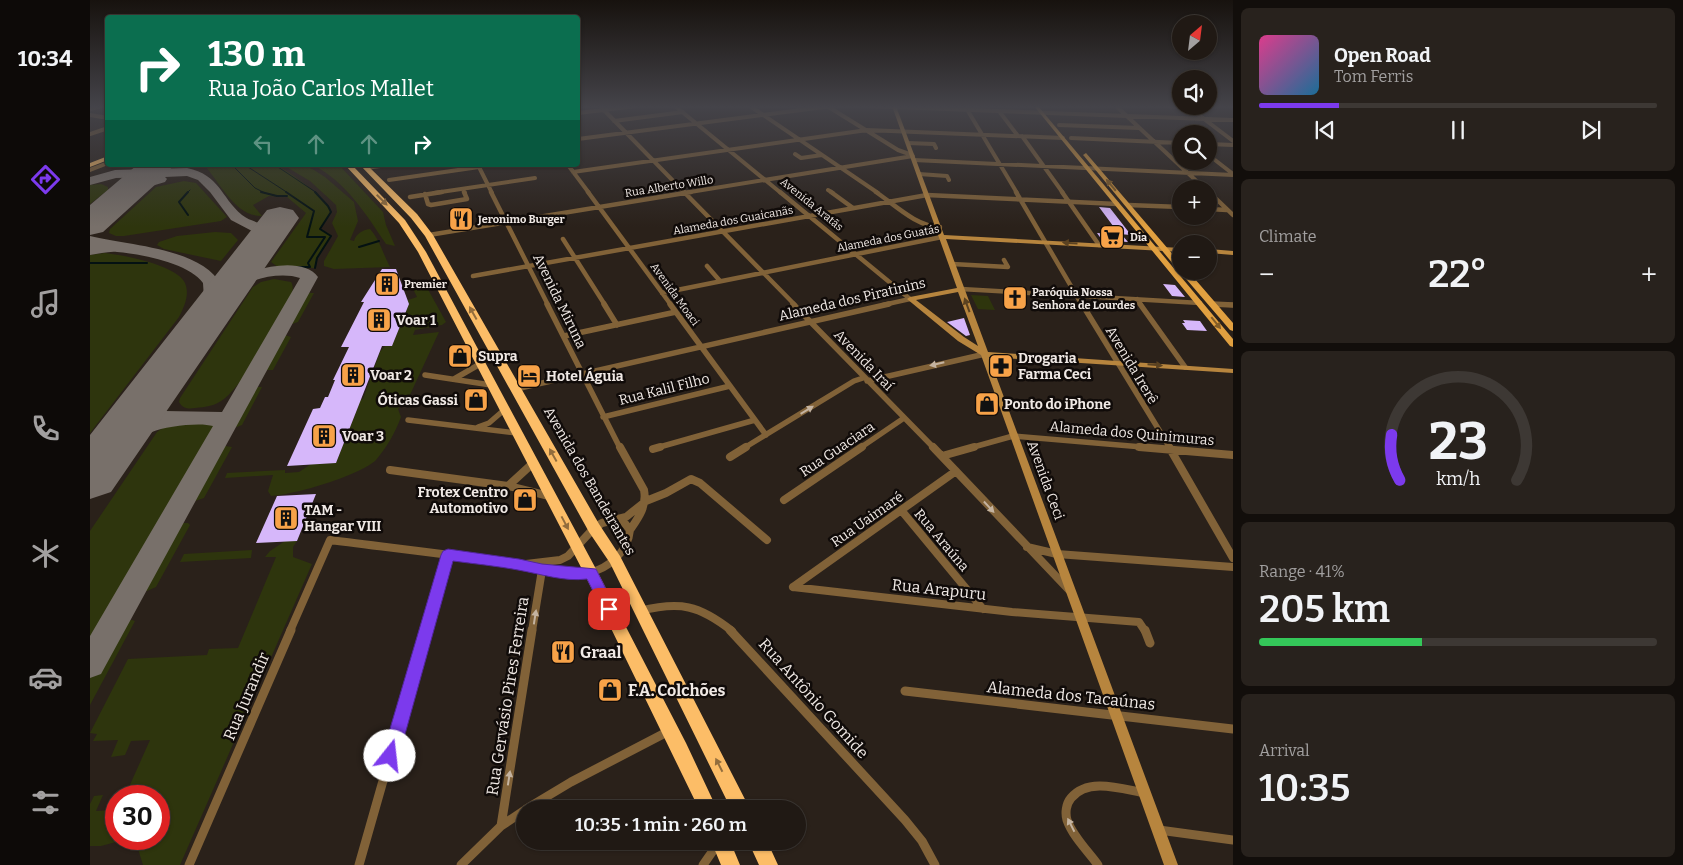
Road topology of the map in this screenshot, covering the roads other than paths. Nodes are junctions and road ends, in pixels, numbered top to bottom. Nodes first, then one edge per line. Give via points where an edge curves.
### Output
1 (639, 146) edge
2 (724, 146) edge
3 (751, 146) edge
4 (810, 146) edge
5 (902, 146) edge
6 (908, 146) edge
7 (990, 146) edge
8 (1028, 146) edge
9 (1070, 146) edge
10 (1078, 146) edge
11 (1159, 146) edge
12 (893, 147) joint
13 (728, 150) junction
14 (795, 154) dead end
15 (822, 155) junction
16 (105, 157) edge
17 (913, 157) junction
18 (105, 158) edge
19 (653, 160) junction
20 (90, 161) edge
21 (1217, 162) edge
22 (1001, 164) junction
23 (90, 165) edge
24 (105, 165) edge
25 (1043, 166) junction
26 (350, 167) edge
27 (366, 167) edge
28 (472, 167) edge
29 (479, 167) edge
30 (569, 167) edge
31 (840, 168) junction
32 (1088, 168) junction
33 (1098, 169) junction
34 (90, 170) edge
35 (573, 172) junction
36 (1188, 173) junction
37 (919, 174) junction
38 (1233, 175) edge
39 (535, 178) dead end
40 (389, 180) dead end
41 (765, 180) junction
42 (949, 180) dead end
43 (1195, 180) edge
44 (488, 185) junction
45 (463, 189) junction
46 (828, 190) dead end
47 (685, 193) junction
48 (425, 194) junction
49 (927, 195) junction
50 (410, 196) dead end
51 (1217, 199) edge
52 (1021, 200) junction
53 (889, 201) junction
54 (1069, 202) junction
55 (1117, 204) junction
56 (1128, 205) junction
57 (599, 206) junction
58 (1172, 207) edge
59 (853, 208) junction
60 (1217, 209) edge
61 (1230, 210) edge
62 (1233, 215) edge
63 (809, 216) junction
64 (506, 222) junction
65 (940, 227) junction
66 (722, 231) junction
67 (428, 234) junction
68 (942, 237) junction
69 (563, 239) dead end
70 (1046, 242) junction
71 (1099, 245) junction
72 (630, 248) junction
73 (1153, 248) junction
74 (1165, 249) junction
75 (1172, 249) edge
76 (1217, 252) edge
77 (1233, 253) edge
78 (855, 254) junction
79 (1172, 257) edge
80 (575, 258) junction
81 (1004, 260) dead end
82 (952, 264) junction
83 (529, 266) junction
84 (707, 266) dead end
85 (762, 272) junction
86 (473, 276) dead end
87 (1192, 280) edge
88 (720, 281) junction
89 (961, 289) junction
90 (662, 293) junction
91 (1078, 295) junction
92 (910, 299) junction
93 (1137, 299) junction
94 (1200, 303) junction
95 (1212, 304) junction
96 (1233, 305) edge
97 (676, 312) junction
98 (810, 322) junction
99 (617, 325) junction
100 (1233, 328) edge
101 (564, 336) junction
102 (1233, 344) edge
103 (701, 346) junction
104 (984, 354) junction
105 (1116, 362) junction
106 (480, 364) junction
107 (1186, 367) junction
108 (1233, 371) edge
109 (581, 373) junction
110 (425, 375) dead end
111 (454, 379) junction
112 (865, 379) junction
113 (491, 385) junction
114 (730, 386) junction
115 (516, 389) junction
116 (504, 410) junction
117 (603, 417) junction
118 (904, 418) junction
119 (408, 420) dead end
120 (755, 420) junction
121 (469, 427) junction
122 (517, 433) junction
123 (766, 435) junction
124 (1014, 436) junction
125 (653, 449) dead end
126 (1171, 450) junction
127 (1233, 455) edge
128 (730, 456) dead end
129 (942, 456) junction
130 (532, 464) junction
131 (390, 470) dead end
132 (956, 471) junction
133 (508, 486) junction
134 (549, 496) junction
135 (784, 500) dead end
136 (646, 501) junction
137 (901, 510) junction
138 (618, 519) junction
139 (594, 528) junction
140 (630, 530) junction
141 (767, 540) dead end
142 (578, 546) junction
143 (1026, 547) junction
144 (1057, 554) junction
145 (448, 555) junction
146 (1233, 558) edge
147 (615, 560) junction
148 (519, 564) junction
149 (1233, 567) edge
150 (542, 570) junction
151 (591, 573) junction
152 (793, 587) joint
153 (1072, 593) junction
154 (983, 609) junction
155 (640, 611) junction
156 (1082, 619) junction
157 (1150, 643) dead end
158 (905, 691) dead end
159 (1116, 716) junction
160 (1233, 729) edge
161 (670, 730) junction
162 (1145, 793) junction
163 (541, 800) edge
164 (704, 800) edge
165 (736, 800) edge
166 (516, 816) edge
167 (501, 826) junction
168 (1159, 830) junction
169 (1233, 840) edge
170 (714, 850) edge
171 (724, 850) edge
172 (762, 850) edge
173 (189, 865) edge
174 (359, 865) edge
175 (461, 865) edge
176 (703, 865) edge
177 (731, 865) edge
178 (769, 865) edge
179 (935, 865) edge
180 (1098, 865) edge
181 (1171, 865) edge

1 - 19 street, Avenida Iraí
2 - 13 street, Avenida Aratãs
3 - 13 street
4 - 15 street
5 - 12 street
6 - 17 street, Avenida Ceci
7 - 22 street, Avenida Irerê
8 - 25 street
9 - 32 main road
10 - 33 main road
11 - 36 street
12 - 17 street
13 - 19 street
13 - 41 street, Avenida Aratãs
14 - 15 street via 801,158
15 - 31 street
16 - 20 highway
17 - 22 street
17 - 31 street, Rua Alberto Willo
17 - 37 street, Avenida Ceci
18 - 23 highway
19 - 35 street
19 - 47 street, Avenida Iraí
21 - 38 street
22 - 25 street
22 - 52 street, Avenida Irerê
24 - 34 street
25 - 32 street
25 - 54 street
26 -> 106 highway via 408,230 427,260
27 - 67 highway, Avenida dos Bandeirantes
28 - 40 street
29 - 44 street, Avenida Miruna
30 - 35 street, Avenida Moaci
31 - 41 street, Rua Alberto Willo
31 - 53 street
32 - 33 street
32 - 55 main road
33 - 36 street
56 -> 33 main road
35 - 57 street, Avenida Moaci
36 - 38 street
36 - 43 street
37 - 42 street via 947,176
37 - 49 street, Avenida Ceci
39 - 44 street
41 - 47 street, Rua Alberto Willo
41 - 63 street, Avenida Aratãs
44 - 45 street
44 - 64 street, Avenida Miruna
45 - 48 street
45 - 48 street via 467,199 428,204
46 - 59 street
47 - 57 street, Rua Alberto Willo
47 - 66 street, Avenida Iraí
48 - 50 street
49 - 52 street, Alameda dos Guaicanãs
49 - 53 street, Alameda dos Guaicanãs
49 - 65 street, Avenida Ceci
51 - 61 street
52 - 54 street, Alameda dos Guaicanãs
52 - 70 street, Avenida Irerê
53 - 59 street, Alameda dos Guaicanãs
53 - 65 street via 928,226
54 - 55 street, Alameda dos Guaicanãs
54 - 71 street
55 - 73 main road
56 - 58 street
56 - 74 main road
57 - 64 street, Rua Alberto Willo
57 - 72 street, Avenida Moaci
59 - 63 street, Alameda dos Guaicanãs
60 - 61 street
61 - 62 street
63 - 66 street, Alameda dos Guaicanãs
63 - 78 street, Avenida Aratãs
64 - 67 street, Rua Alberto Willo
64 - 83 street, Avenida Miruna
65 - 68 street, Avenida Ceci
66 - 72 street, Alameda dos Guaicanãs
66 - 85 street, Avenida Iraí
115 -> 67 highway, Avenida dos Bandeirantes
68 - 70 street, Alameda dos Guatás
68 - 78 street, Alameda dos Guatás
68 - 82 street, Avenida Ceci
69 - 80 street
71 -> 70 street, Alameda dos Guatás
70 - 91 street, Avenida Irerê
71 - 73 street, Alameda dos Guatás
72 - 80 street, Alameda dos Guaicanãs
72 - 90 street, Avenida Moaci
73 - 74 street, Alameda dos Guatás
73 - 94 main road
74 - 75 street, Alameda dos Guatás
74 - 79 main road
76 - 77 street
78 - 85 street, Alameda dos Guatás
78 - 92 street, Avenida Aratãs
80 - 83 street, Alameda dos Guaicanãs
80 - 99 street
81 - 82 street via 1008,267
82 - 89 street, Avenida Ceci
83 - 86 street, Alameda dos Guaicanãs
83 - 101 street, Avenida Miruna
84 - 88 street
85 - 88 street, Alameda dos Guatás
85 - 98 street, Avenida Iraí
87 - 95 main road
88 - 90 street, Alameda dos Guatás
89 - 91 street, Alameda dos Piratinins
89 - 92 street, Alameda dos Piratinins
104 -> 89 street, Avenida Ceci
90 - 97 street, Avenida Moaci
91 - 93 street, Alameda dos Piratinins
91 - 105 street, Avenida Irerê
92 - 98 street, Alameda dos Piratinins
92 - 104 street, Avenida Aratãs
93 - 94 street, Alameda dos Piratinins
93 - 107 street
94 -> 102 main road
95 - 96 street
95 - 100 main road
97 - 99 street
97 - 103 street, Avenida Moaci
98 - 103 street, Alameda dos Piratinins
98 - 112 street, Avenida Iraí
99 - 101 street
101 - 109 street, Avenida Miruna
103 - 109 street, Alameda dos Piratinins
103 - 114 street, Avenida Moaci
104 - 105 street
104 -> 112 street
104 - 124 street, Avenida Ceci
105 -> 107 street
105 - 126 street, Avenida Irerê
106 - 111 street
106 - 113 highway
107 - 108 street
109 - 115 street, Alameda dos Piratinins
109 - 117 street, Avenida Miruna
110 - 111 street
111 - 113 street
112 - 118 street, Avenida Iraí
123 -> 112 street via 854,381
113 - 116 highway
114 - 117 street, Rua Kalil Filho
114 - 120 street, Avenida Moaci
139 -> 115 highway, Avenida dos Bandeirantes
116 - 121 street via 489,423
116 - 122 highway
117 - 136 street, Avenida Miruna via 644,490
118 - 129 street, Avenida Iraí
118 - 135 street, Rua Guaciara
119 - 121 street
120 - 123 street, Avenida Moaci
120 - 125 street
121 - 122 street
122 - 130 highway
123 - 128 street
124 - 126 street, Alameda dos Quinimuras
124 - 129 street, Alameda dos Quinimuras
124 - 144 street, Avenida Ceci
126 - 127 street, Alameda dos Quinimuras
126 - 146 street, Avenida Irerê
129 - 132 street, Avenida Iraí
130 - 133 street
130 - 134 highway
131 - 133 street
132 - 137 street, Rua Uaimaré
132 -> 143 street, Avenida Iraí
133 - 134 street
134 -> 142 highway
136 - 138 street
136 - 140 street via 644,510
136 - 141 street via 685,481 695,480
137 - 152 street, Rua Uaimaré
137 - 154 street, Rua Araúna
138 - 139 street
138 - 140 street
139 - 142 street
139 - 147 highway, Avenida dos Bandeirantes
140 - 147 street via 626,545
142 - 148 street via 560,560
142 - 151 highway
143 - 144 street
143 - 153 street, Avenida Iraí
144 - 149 street
144 - 153 street, Avenida Ceci
145 - 148 street
145 - 173 street, Rua Jurandir via 330,540
145 - 174 street
147 - 151 street
147 - 155 highway, Avenida dos Bandeirantes
148 - 150 street
150 - 151 street via 580,575
167 -> 150 street, Rua Gervásio Pires Ferreira
151 - 161 highway
152 - 154 street, Rua Arapuru
153 - 156 street, Avenida Ceci
154 - 156 street, Rua Arapuru
165 -> 155 highway, Avenida dos Bandeirantes
155 - 179 street, Rua Antônio Gomide via 666,604 689,605 735,634 904,820 922,841
156 - 157 street, Rua Arapuru via 1141,622
156 - 159 street, Avenida Ceci
158 - 159 street, Alameda dos Tacaúnas
159 - 160 street, Alameda dos Tacaúnas
159 - 162 street, Avenida Ceci
161 - 163 street
161 - 164 highway
162 - 168 street, Avenida Ceci
180 -> 162 street via 1068,822 1066,810 1072,797 1079,790 1096,786
166 - 167 street
167 - 175 street
168 - 169 street
168 - 181 street, Avenida Ceci
170 - 176 street
171 - 177 highway
172 - 178 highway

